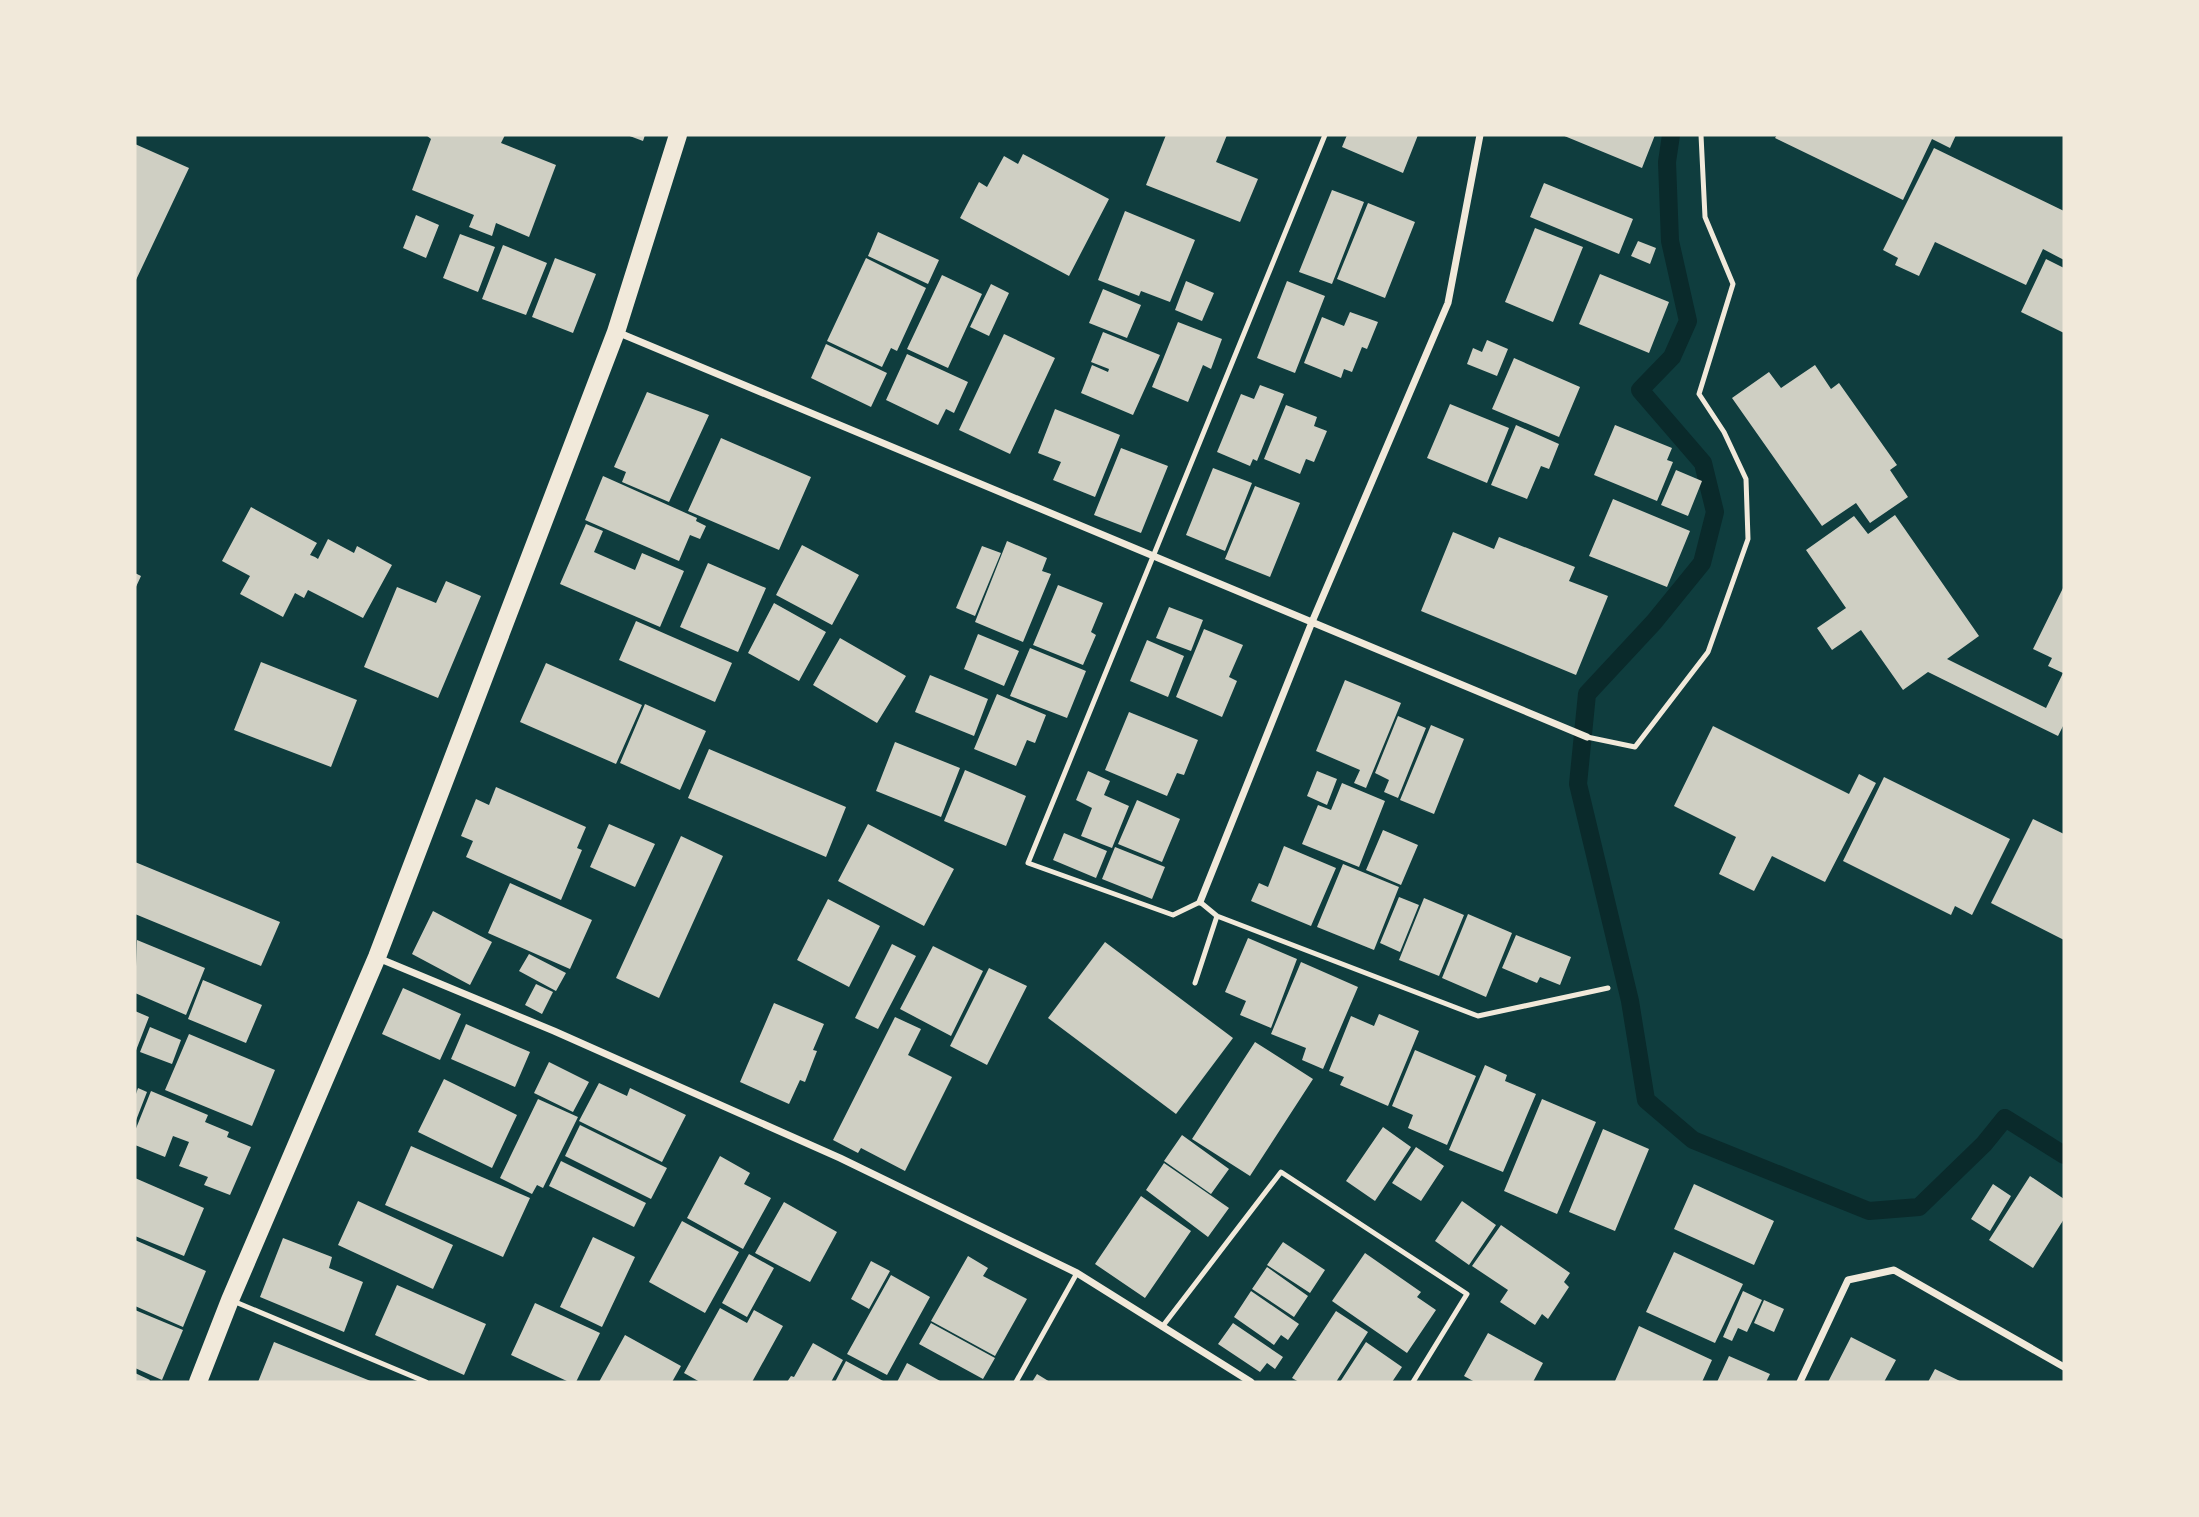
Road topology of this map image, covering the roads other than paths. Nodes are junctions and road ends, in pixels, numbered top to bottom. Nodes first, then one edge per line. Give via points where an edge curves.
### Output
1 (678, 135) edge
2 (1325, 135) edge
3 (1480, 135) edge
4 (1701, 135) edge
5 (616, 332) junction
6 (1153, 556) junction
7 (1311, 622) junction
8 (1587, 737) joint
9 (1200, 902) junction
10 (1217, 916) junction
11 (377, 957) junction
12 (1195, 983) dead end
13 (1608, 988) dead end
14 (1077, 1273) junction
15 (230, 1300) junction
16 (1162, 1327) junction
17 (2064, 1367) edge
18 (198, 1382) edge
19 (426, 1382) edge
20 (1016, 1382) edge
21 (1251, 1382) edge
22 (1413, 1382) edge
23 (1800, 1382) edge

1 - 5 main road
2 - 6 lane
3 - 7 street via 1448,303
4 - 8 lane via 1704,217 1733,284 1699,394 1724,432 1746,480 1748,539 1708,652 1636,747
5 - 6 street
5 - 11 main road
6 - 7 street
6 - 9 lane via 1028,863 1173,915
7 - 8 street
7 - 9 street
9 - 10 lane
10 - 12 lane
10 - 13 lane via 1478,1016
11 - 14 street via 828,1152
11 - 15 main road
14 - 16 street
14 - 20 lane
15 - 18 main road
15 - 19 lane
16 - 21 street
16 - 22 lane via 1281,1172 1467,1294
17 - 23 street via 1894,1270 1848,1280

